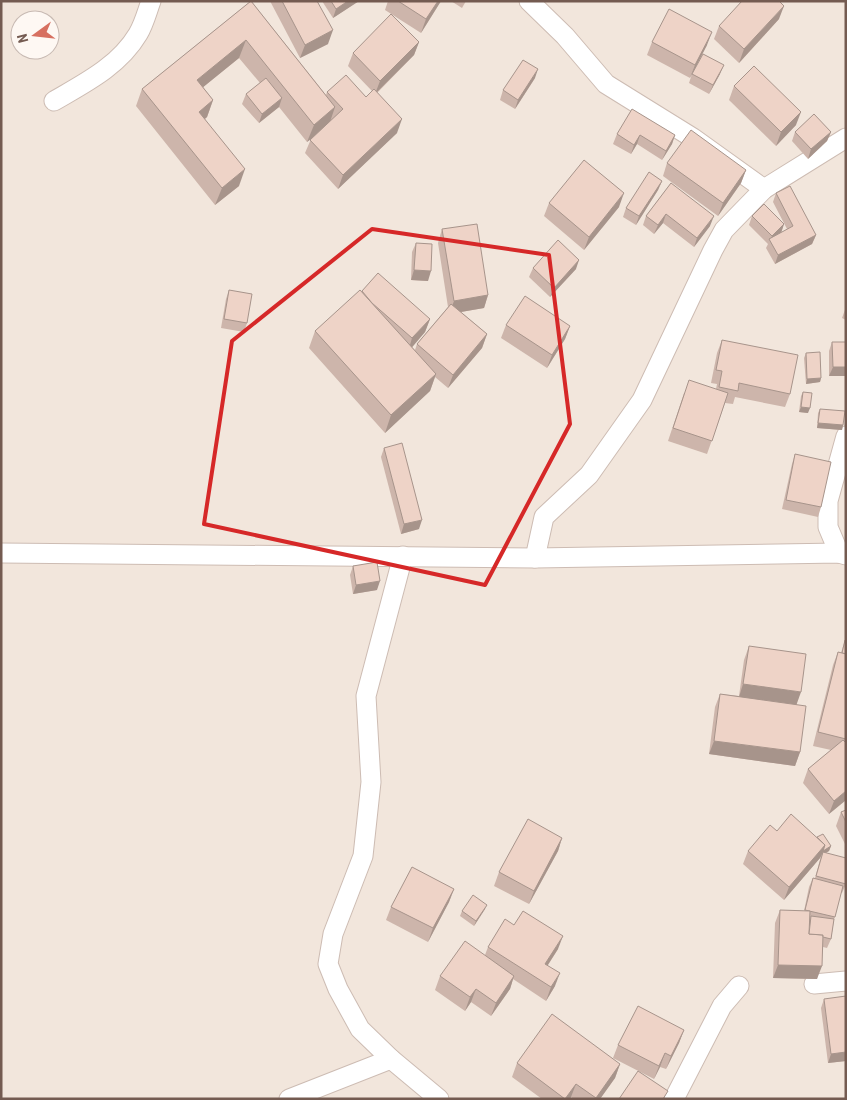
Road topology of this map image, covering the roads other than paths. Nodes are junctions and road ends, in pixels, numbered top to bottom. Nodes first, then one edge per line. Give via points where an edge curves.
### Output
1 (151, 1) edge
2 (529, 1) edge
3 (54, 101) dead end
4 (846, 138) edge
5 (764, 188) junction
6 (846, 436) edge
7 (1, 553) edge
8 (843, 554) edge
9 (403, 556) junction
10 (535, 558) junction
11 (846, 981) edge
12 (814, 984) dead end
13 (739, 986) dead end
14 (390, 1059) junction
15 (290, 1099) edge
16 (439, 1099) edge
17 (674, 1099) edge

1 - 3 street via 139,32 125,53
2 - 5 street via 565,36 606,84 693,138
4 - 5 street
5 - 10 street via 724,230 642,400 589,475 544,517
6 - 8 street via 828,501 828,527
7 - 9 street
8 - 10 street
9 - 10 street
9 - 14 street via 366,696 371,782 363,856 333,934 328,964 360,1029
11 - 12 street
13 - 17 street via 722,1006
14 - 15 street
14 - 16 street

